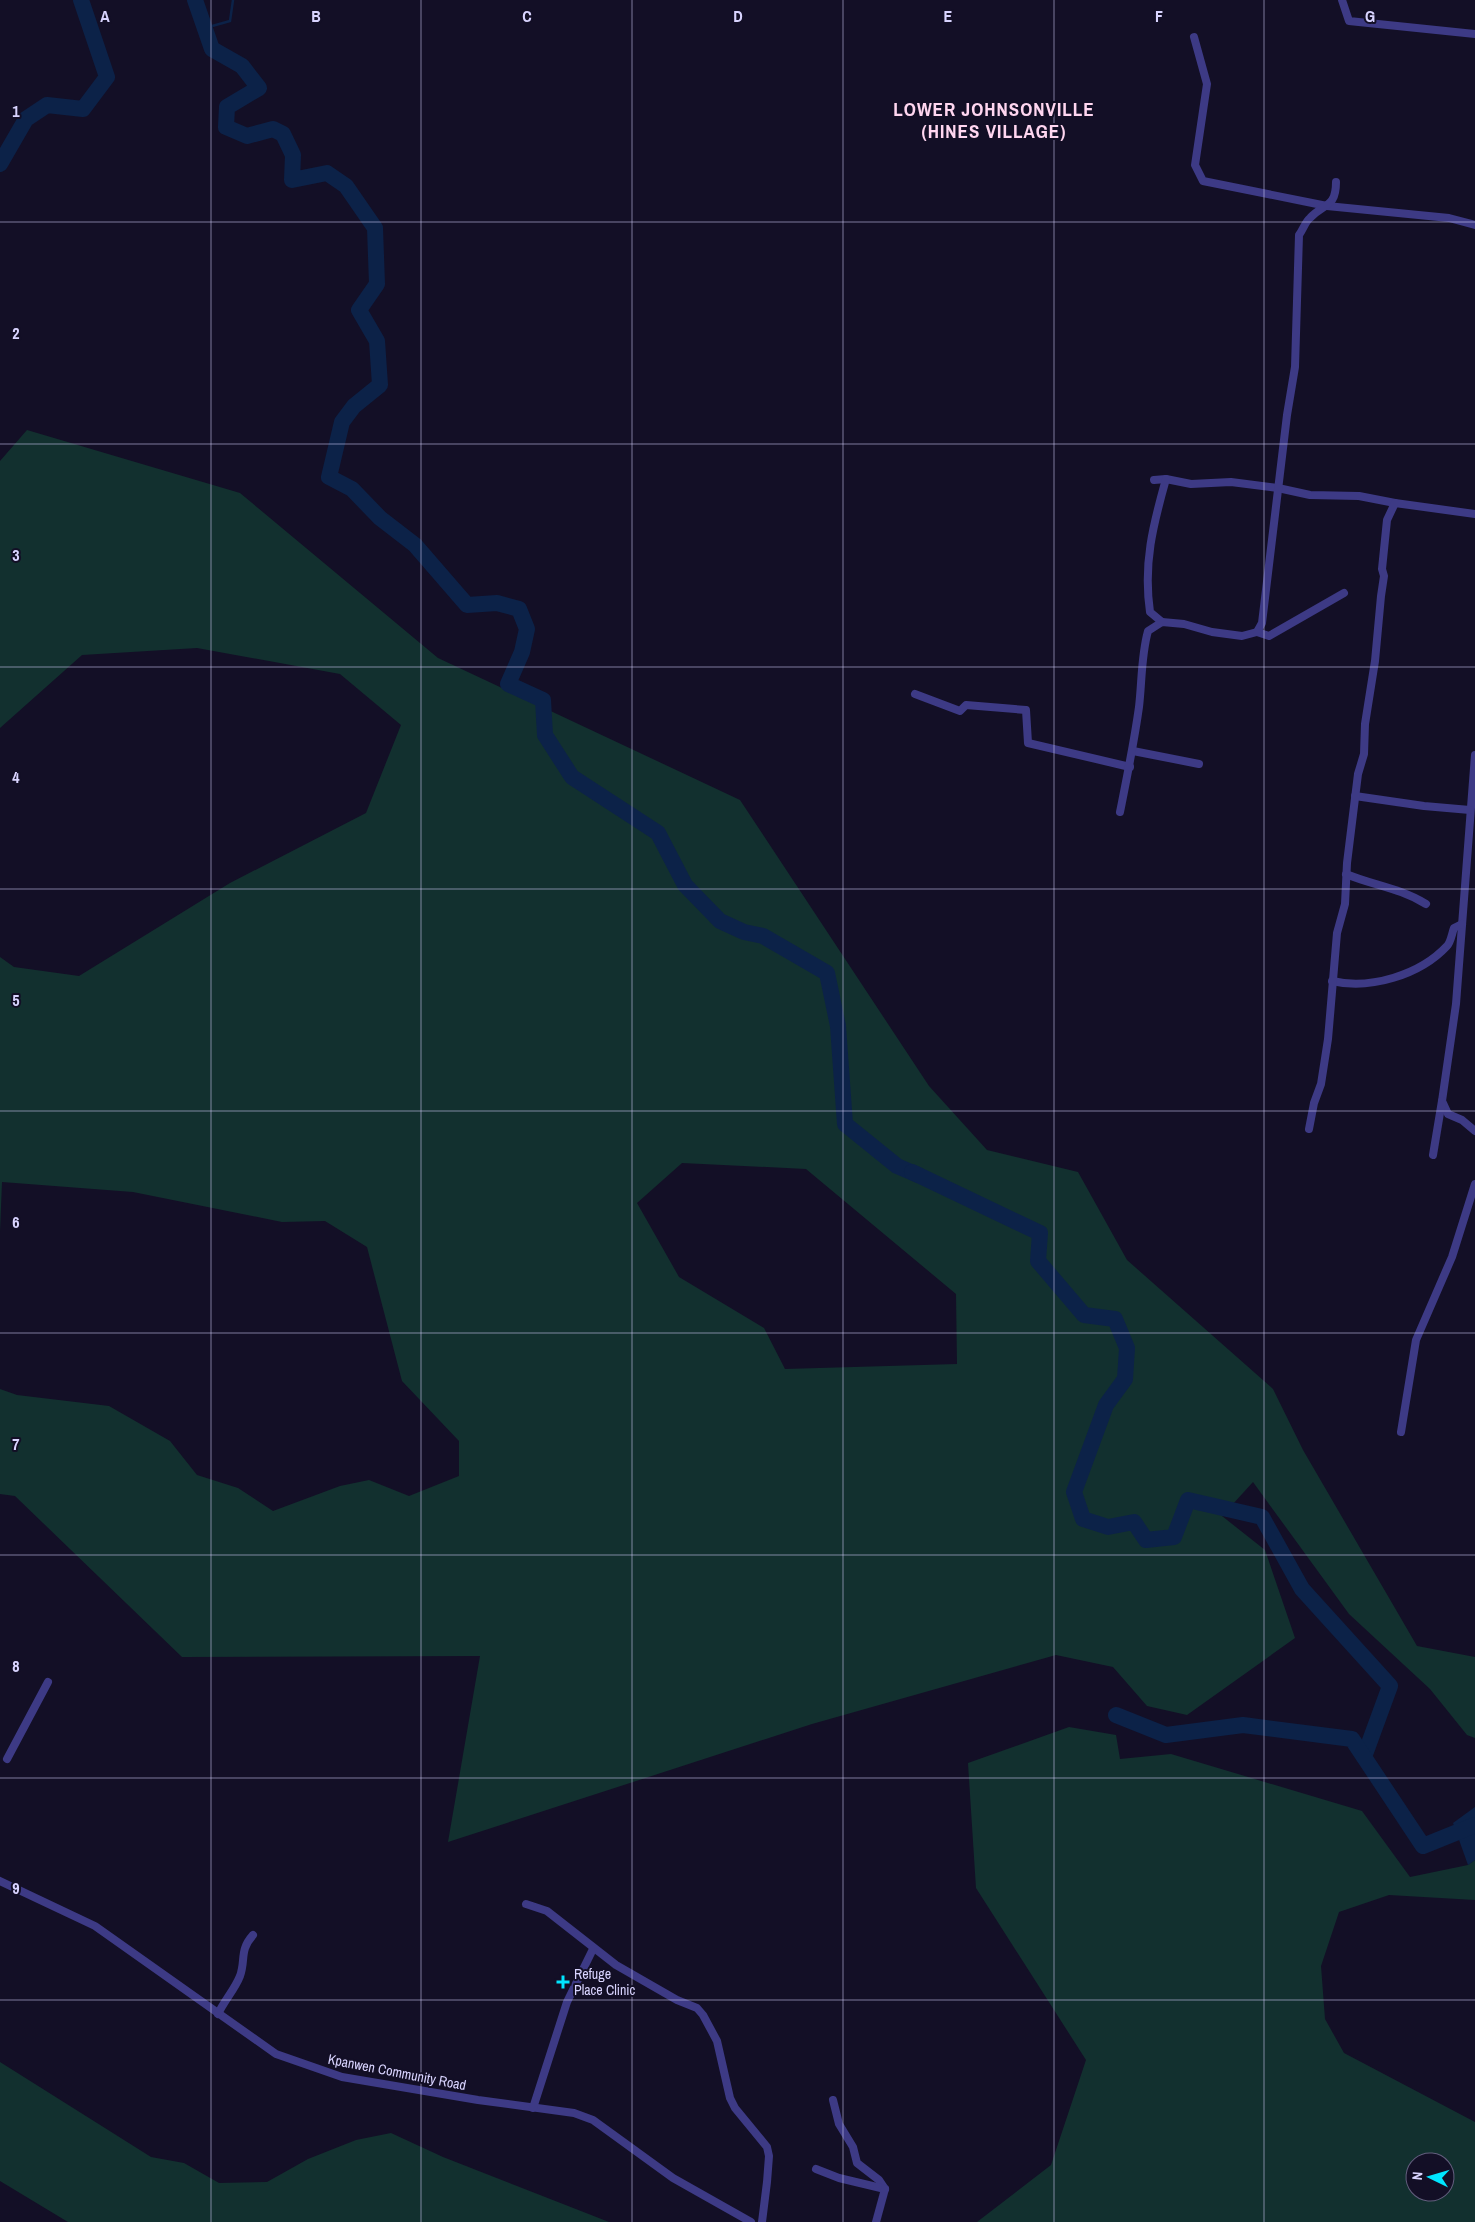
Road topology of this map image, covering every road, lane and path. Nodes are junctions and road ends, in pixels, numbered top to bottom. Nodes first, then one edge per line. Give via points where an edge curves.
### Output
1 (1342, 0) edge
2 (1475, 34) edge
3 (1194, 37) dead end
4 (1336, 182) dead end
5 (1327, 206) junction
6 (1475, 225) edge
7 (1166, 479) junction
8 (1154, 480) dead end
9 (1278, 488) junction
10 (1395, 503) junction
11 (1475, 514) edge
12 (1344, 593) dead end
13 (1162, 622) junction
14 (1257, 632) junction
15 (915, 694) dead end
16 (1133, 751) junction
17 (1475, 755) edge
18 (1198, 764) dead end
19 (1130, 767) junction
20 (1474, 786) edge
21 (1355, 796) junction
22 (1470, 810) junction
23 (1120, 812) dead end
24 (1346, 874) junction
25 (1426, 904) dead end
26 (1462, 924) junction
27 (1332, 981) junction
28 (1442, 1101) junction
29 (1310, 1129) dead end
30 (1475, 1131) edge
31 (1433, 1156) dead end
32 (1475, 1184) edge
33 (1401, 1432) dead end
34 (48, 1682) dead end
35 (7, 1759) dead end
36 (0, 1881) edge
37 (526, 1904) dead end
38 (253, 1935) dead end
39 (593, 1949) junction
40 (218, 2014) junction
41 (833, 2100) dead end
42 (533, 2108) junction
43 (816, 2170) dead end
44 (886, 2189) junction
45 (751, 2222) edge
46 (762, 2222) edge
47 (876, 2222) edge

1 - 2 street via 1349,21
3 - 5 street via 1207,84 1196,165 1203,181
4 - 5 street via 1336,195
5 - 6 street via 1449,218
5 - 9 street via 1310,218 1299,235 1295,367
7 - 8 street
7 - 9 street via 1191,484 1230,482
7 - 13 street via 1147,565 1146,587 1150,612
9 - 10 street via 1310,495 1359,496
9 - 14 street via 1262,623
10 - 11 street
10 - 21 street via 1387,520 1376,661
12 - 14 street via 1269,636
13 - 14 street via 1242,636
13 - 16 street via 1148,631 1143,649
15 - 19 street via 960,711 966,706 1026,710 1028,743
16 - 18 street
16 - 19 street
17 - 20 street
19 - 23 street
20 - 22 street
21 - 22 street
21 - 24 street
22 - 26 street
24 - 25 street via 1391,887
24 - 27 street via 1345,904 1337,933
26 - 27 street via 1454,928 1448,945 1413,972 1360,985
26 - 28 street via 1456,1004
27 - 29 street via 1328,1039
28 - 30 street via 1448,1114
28 - 31 street
32 - 33 street via 1452,1257 1416,1340
34 - 35 street
36 - 40 street, Kpanwen Community Road via 95,1926
37 - 39 street via 553,1915
38 - 40 street via 242,1955 240,1977
39 - 42 street via 567,2002
39 - 46 street via 668,1995 697,2008 703,2015 716,2041 730,2098 767,2147
40 - 42 street, Kpanwen Community Road via 276,2054 342,2077
41 - 44 street via 839,2124 853,2147 857,2163
42 - 45 street, Kpanwen Community Road via 574,2113 593,2120 673,2178
43 - 44 street
44 - 47 street

